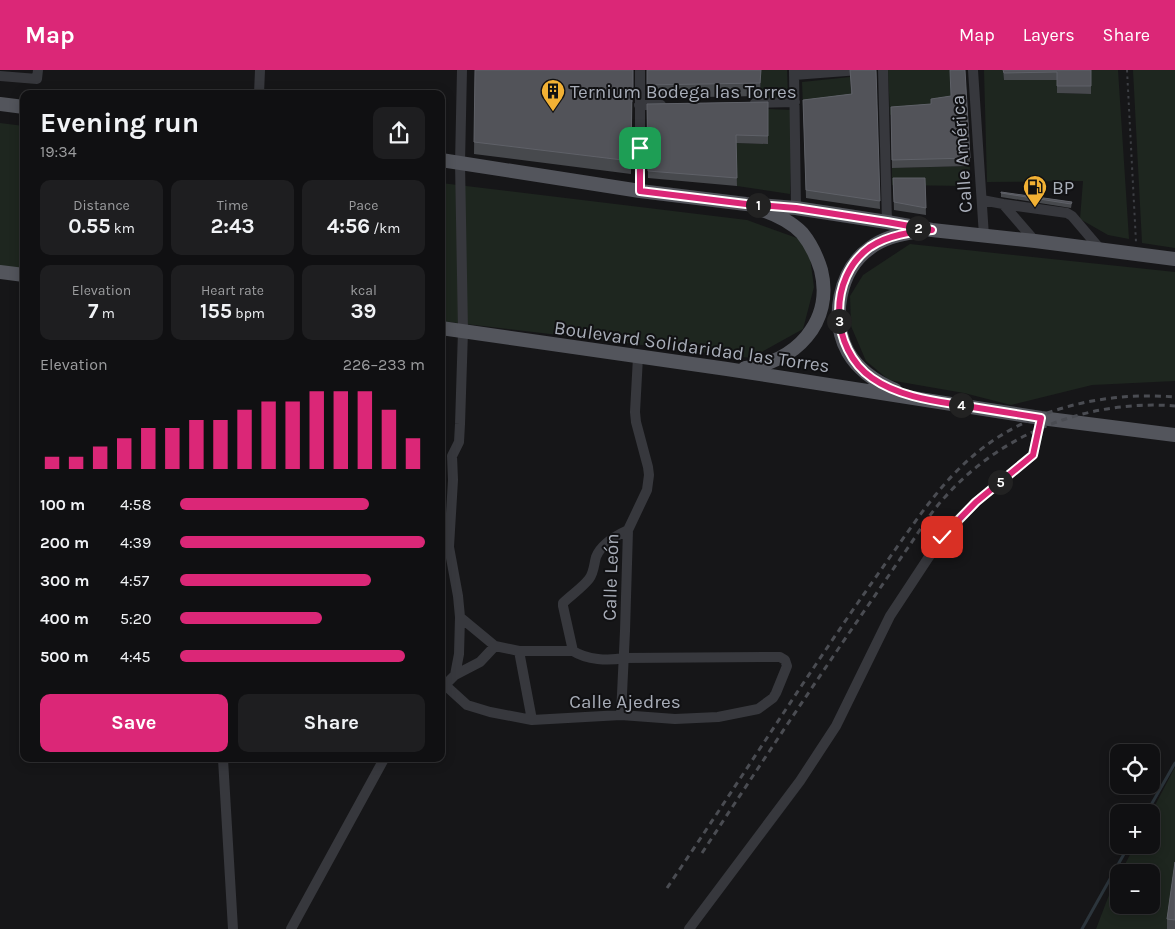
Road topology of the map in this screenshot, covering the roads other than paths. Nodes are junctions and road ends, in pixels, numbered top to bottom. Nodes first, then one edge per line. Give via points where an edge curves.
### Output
1 (38, 70) edge
2 (260, 70) edge
3 (462, 70) edge
4 (640, 70) edge
5 (859, 70) edge
6 (883, 70) edge
7 (973, 70) edge
8 (794, 73) edge
9 (7, 74) edge
10 (259, 90) edge
11 (795, 102) junction
12 (746, 103) edge
13 (0, 104) edge
14 (639, 105) junction
15 (668, 105) edge
16 (20, 106) edge
17 (445, 161) edge
18 (460, 163) junction
19 (640, 191) junction
20 (982, 200) junction
21 (746, 204) junction
22 (1003, 204) junction
23 (796, 208) junction
24 (887, 222) junction
25 (932, 230) junction
26 (984, 236) junction
27 (1035, 241) junction
28 (1101, 250) junction
29 (1175, 259) edge
30 (0, 272) edge
31 (20, 274) edge
32 (445, 329) edge
33 (463, 331) junction
34 (638, 357) junction
35 (727, 369) junction
36 (926, 400) junction
37 (1041, 418) junction
38 (1175, 436) edge
39 (628, 530) junction
40 (460, 617) junction
41 (494, 646) junction
42 (519, 651) junction
43 (573, 651) junction
44 (624, 658) junction
45 (455, 675) junction
46 (445, 685) edge
47 (445, 688) edge
48 (621, 715) junction
49 (532, 720) junction
50 (224, 762) edge
51 (382, 762) edge
52 (233, 929) edge
53 (291, 929) edge
54 (689, 929) edge

1 - 9 street via 37,79
2 - 10 street
3 - 18 street
4 - 14 street
5 - 8 street
6 - 24 street
7 - 20 street, Calle América
8 - 11 street
11 - 12 street
11 - 23 street
13 - 16 main road
14 - 15 street
14 - 19 street
17 - 18 main road
18 - 19 main road
18 - 33 street
19 - 21 main road
20 - 22 street
20 - 26 street, Calle América
21 - 23 main road
21 - 35 main road via 783,219 808,241 819,263 824,298 813,326 792,351 763,365
22 - 27 street
22 - 28 street via 1068,213
23 - 24 main road
24 - 25 main road
25 - 26 main road
25 - 36 main road via 889,238 869,248 848,275 839,308 844,342 863,371 881,384
26 - 27 main road
27 - 28 main road
28 - 29 main road
30 - 31 main road
32 - 33 main road, Boulevard Solidaridad las Torres
33 - 34 main road, Boulevard Solidaridad las Torres
33 - 40 street via 459,442 452,456 449,547
34 - 35 main road, Boulevard Solidaridad las Torres
34 - 39 street, Calle León via 635,412 649,475 647,490
35 - 36 main road, Boulevard Solidaridad las Torres
36 - 37 main road, Boulevard Solidaridad las Torres
37 - 38 main road, Boulevard Solidaridad las Torres
37 - 54 street via 1033,455 976,502 942,537 890,616 836,726 800,781
39 - 43 street via 614,537 600,551 589,580 563,603
39 - 44 street, Calle León
40 - 41 street
40 - 45 street
41 - 42 street
41 - 45 street via 480,662
42 - 43 street
42 - 49 street
43 - 44 street via 602,660
44 - 48 street, Calle León
44 - 48 street, Calle Ajedres via 783,658 786,666 773,698 758,709 718,717 675,719
45 - 46 street
47 - 49 street, Calle Ajedres via 467,705
48 - 49 street, Calle Ajedres
50 - 52 street
51 - 53 street

